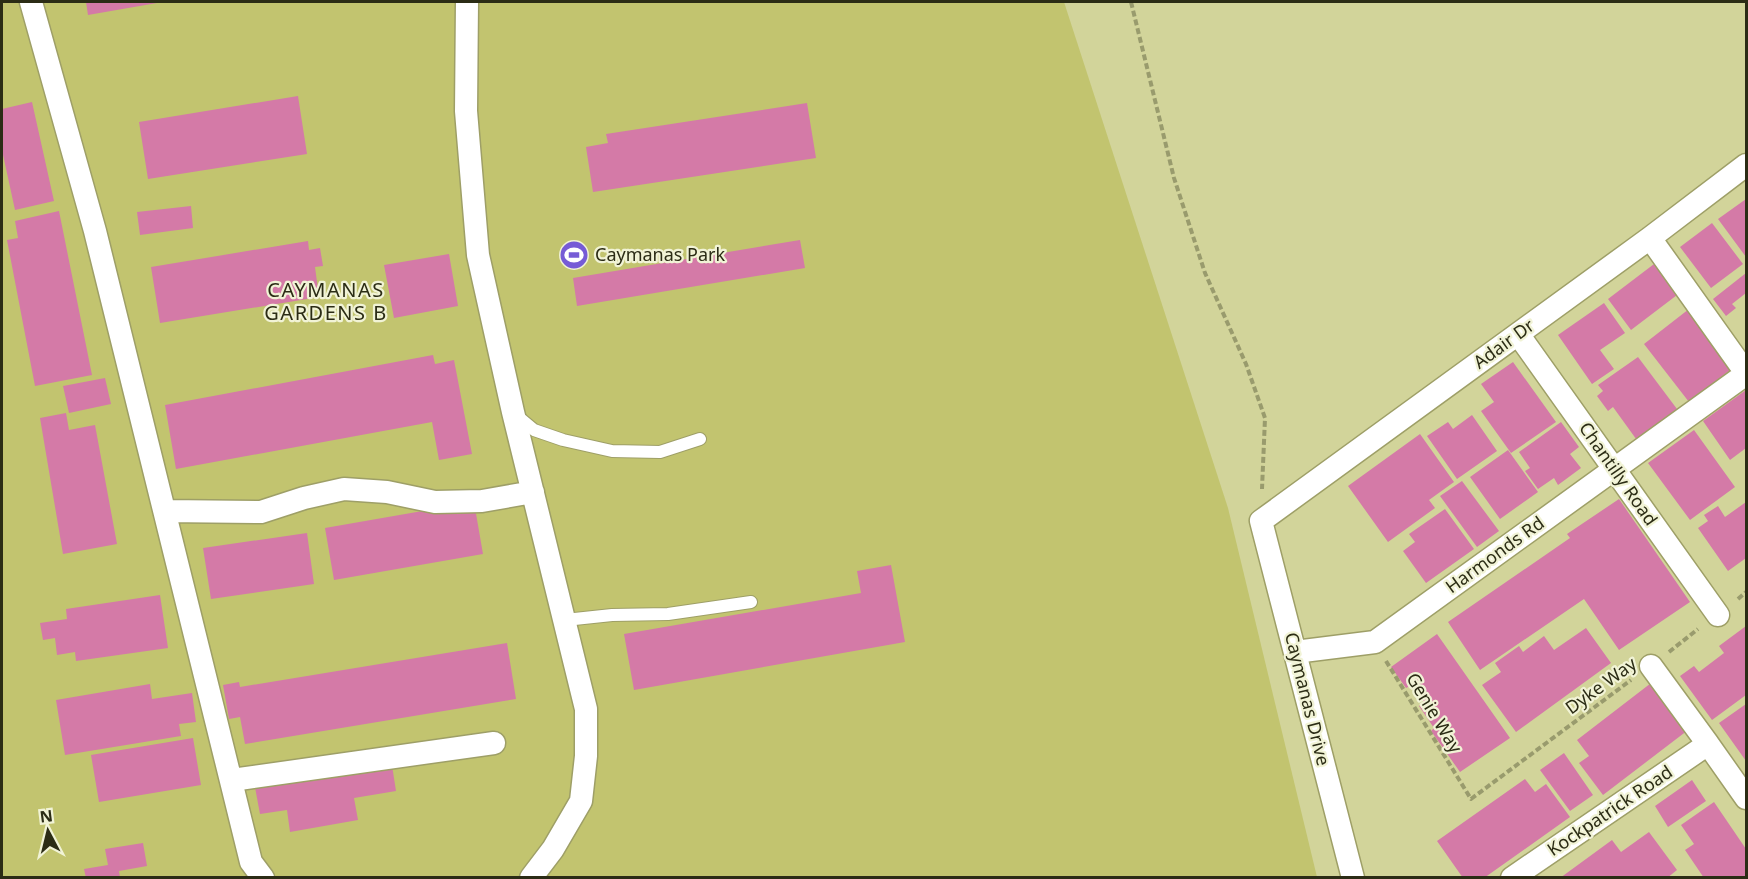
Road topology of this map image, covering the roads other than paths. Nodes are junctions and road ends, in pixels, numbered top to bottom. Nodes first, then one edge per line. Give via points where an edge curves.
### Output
1 (31, 2) edge
2 (467, 2) edge
3 (1746, 165) edge
4 (1650, 238) junction
5 (1518, 334) junction
6 (1746, 373) edge
7 (513, 412) junction
8 (700, 439) dead end
9 (1614, 469) junction
10 (533, 492) junction
11 (165, 511) junction
12 (1261, 521) joint
13 (751, 602) dead end
14 (1718, 615) road end
15 (565, 620) junction
16 (1295, 652) junction
17 (1651, 666) road end
18 (494, 743) dead end
19 (1708, 744) junction
20 (232, 780) junction
21 (1746, 798) edge
22 (263, 878) edge
23 (531, 878) edge
24 (1353, 878) edge
25 (1512, 878) edge

1 - 11 street via 95,231
2 - 7 street via 466,111 478,255
3 - 4 street, Adair Dr
4 - 5 street, Adair Dr
4 - 6 street
5 - 9 street, Chantilly Road
5 - 12 street, Adair Dr
6 - 9 street, Harmonds Rd
7 - 8 lane via 534,430 612,451 660,452
7 - 10 street
9 - 14 street, Chantilly Road
9 - 16 street, Harmonds Rd via 1375,642
10 - 11 street via 482,501 435,502 387,492 344,489 261,512
10 - 15 street
11 - 20 street
12 - 16 street, Caymanas Drive
13 - 15 lane via 668,614
15 - 23 street via 586,709 581,801
16 - 24 street, Caymanas Drive
17 - 19 street
18 - 20 street
19 - 21 street
19 - 25 street, Kockpatrick Road
20 - 22 street via 251,862

